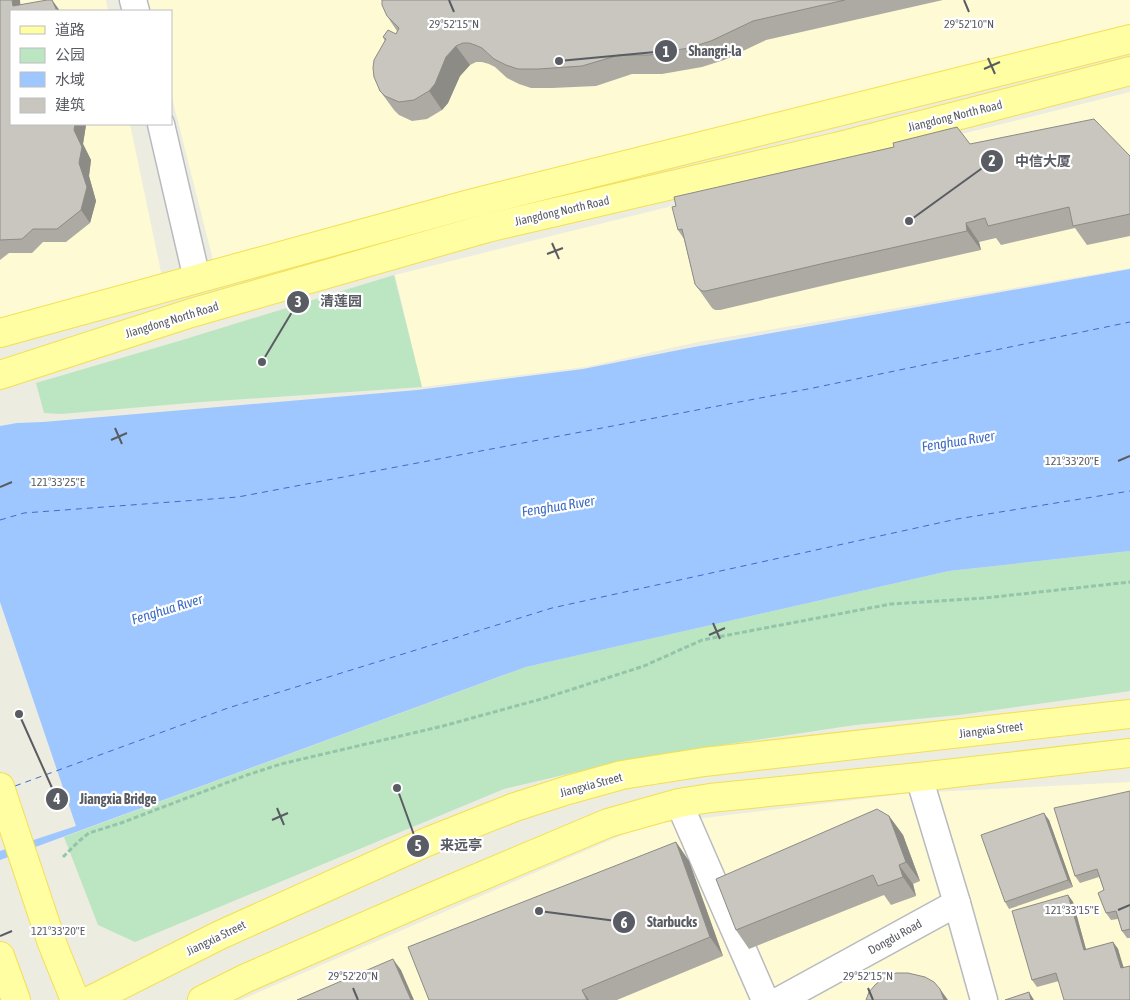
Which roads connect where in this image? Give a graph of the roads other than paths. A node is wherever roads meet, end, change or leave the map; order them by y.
1 (1130, 39) edge
2 (1130, 71) edge
3 (161, 125) edge
4 (196, 279) junction
5 (0, 333) edge
6 (0, 375) edge
7 (1130, 714) edge
8 (1130, 753) edge
9 (919, 777) junction
10 (0, 787) edge
11 (679, 803) junction
12 (957, 903) junction
13 (2, 961) edge
14 (16, 1000) edge
15 (75, 1000) edge
16 (91, 1000) edge
17 (202, 1000) edge
18 (765, 1000) edge
19 (780, 1000) edge
20 (984, 1000) edge

1 - 4 main road
2 - 6 main road, Jiangdong North Road
3 - 4 street
4 - 5 main road
7 - 16 main road, Jiangxia Street
8 - 9 main road
9 - 11 main road
9 - 12 street
10 - 15 main road
11 - 17 main road
11 - 18 street
12 - 19 street, Dongdu Road
12 - 20 street
13 - 14 main road

